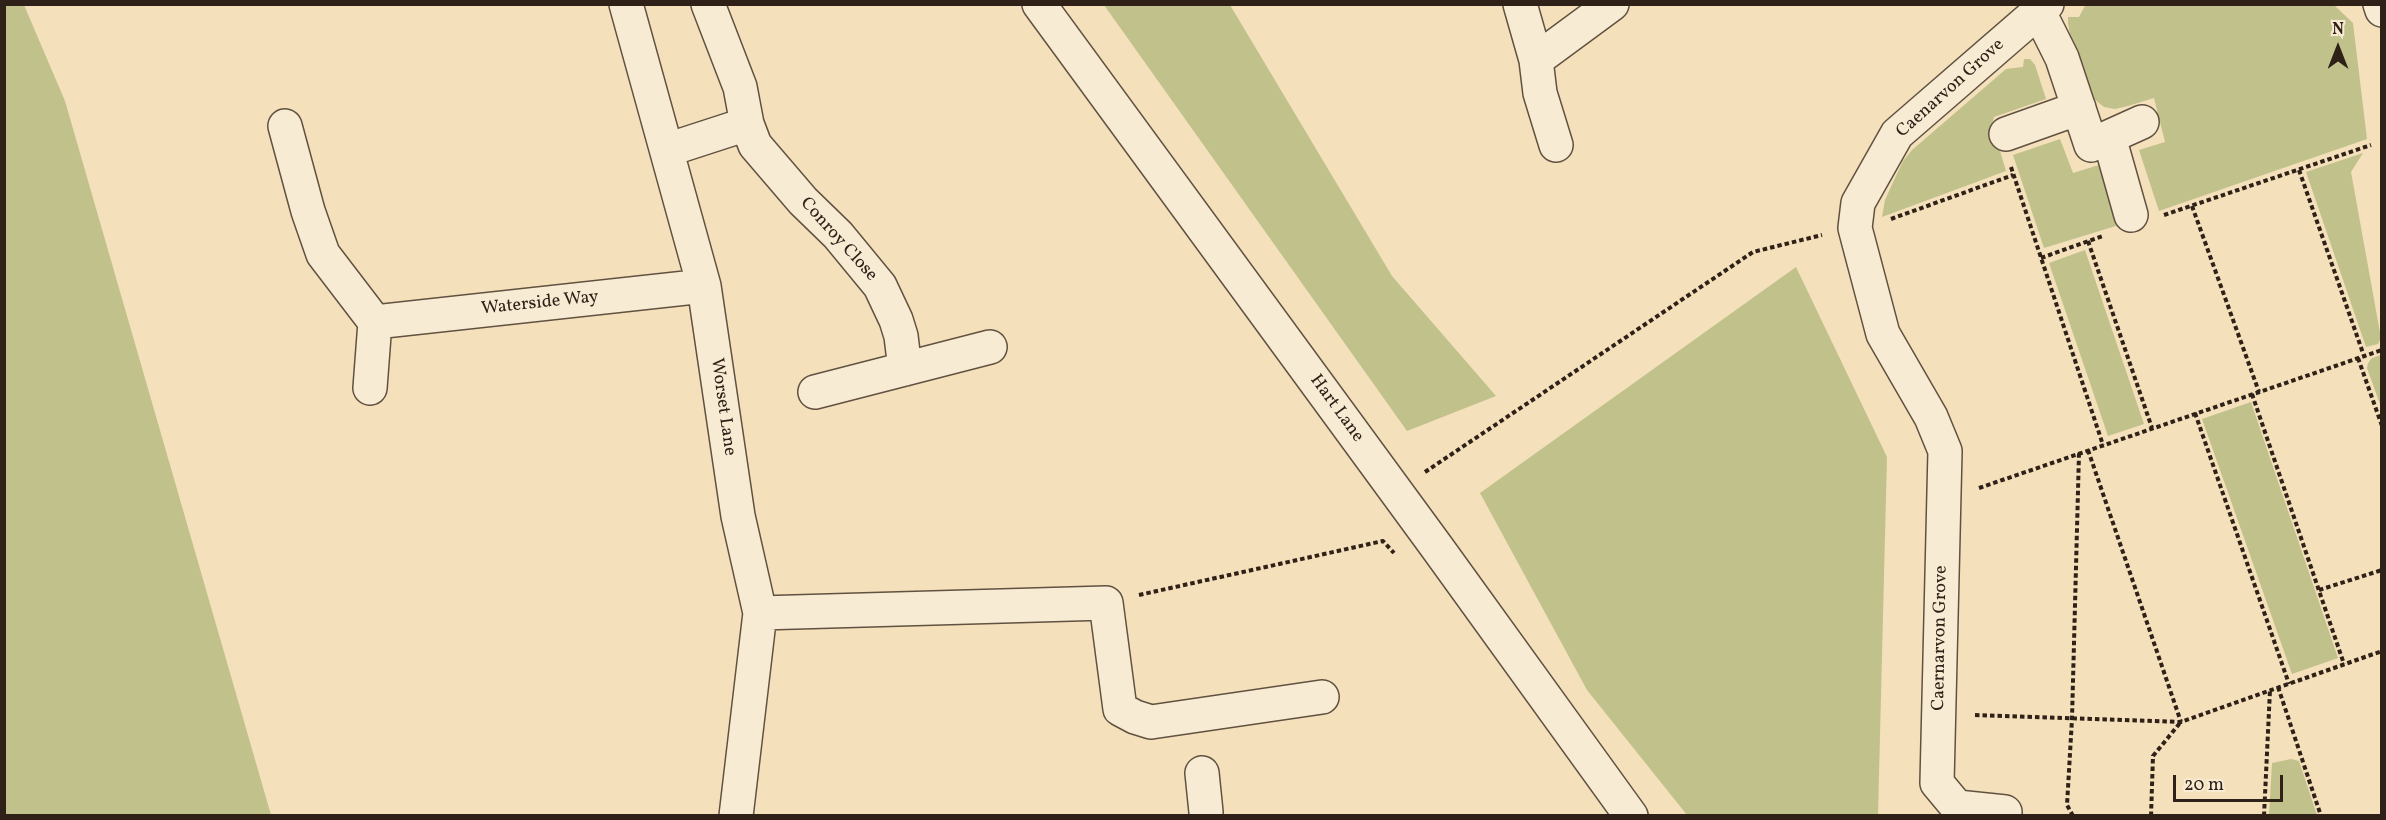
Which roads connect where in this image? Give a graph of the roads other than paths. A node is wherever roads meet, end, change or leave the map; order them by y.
1 (626, 4) edge
2 (708, 4) edge
3 (1039, 4) edge
4 (1520, 4) edge
5 (1612, 4) edge
6 (2380, 4) edge
7 (2043, 8) edge
8 (2382, 10) edge
9 (1536, 60) junction
10 (2079, 108) junction
11 (2142, 122) dead end
12 (747, 124) junction
13 (285, 126) dead end
14 (2006, 134) dead end
15 (2109, 137) junction
16 (1556, 145) dead end
17 (667, 150) junction
18 (2135, 221) road end
19 (704, 286) junction
20 (375, 322) junction
21 (990, 347) dead end
22 (905, 369) junction
23 (370, 388) dead end
24 (815, 392) dead end
25 (1931, 417) joint
26 (760, 613) junction
27 (1322, 696) dead end
28 (1202, 773) dead end
29 (2005, 812) dead end
30 (1208, 814) edge
31 (736, 816) edge
32 (1631, 816) edge

1 - 17 street, Worset Lane
2 - 12 street, Conroy Close
3 - 32 street, Hart Lane
4 - 9 street
5 - 9 street
6 - 8 street
7 - 10 street
7 - 25 street, Caenarvon Grove
9 - 16 street
10 - 14 street
10 - 15 street
11 - 15 street
12 - 17 street
12 - 22 street, Conroy Close
13 - 20 street
15 - 18 street
17 - 19 street, Worset Lane
19 - 20 street, Waterside Way
19 - 26 street, Worset Lane
20 - 23 street
21 - 22 street
22 - 24 street
25 - 29 street, Caernarvon Grove
26 - 27 street
26 - 31 street, Worset Lane
28 - 30 street

